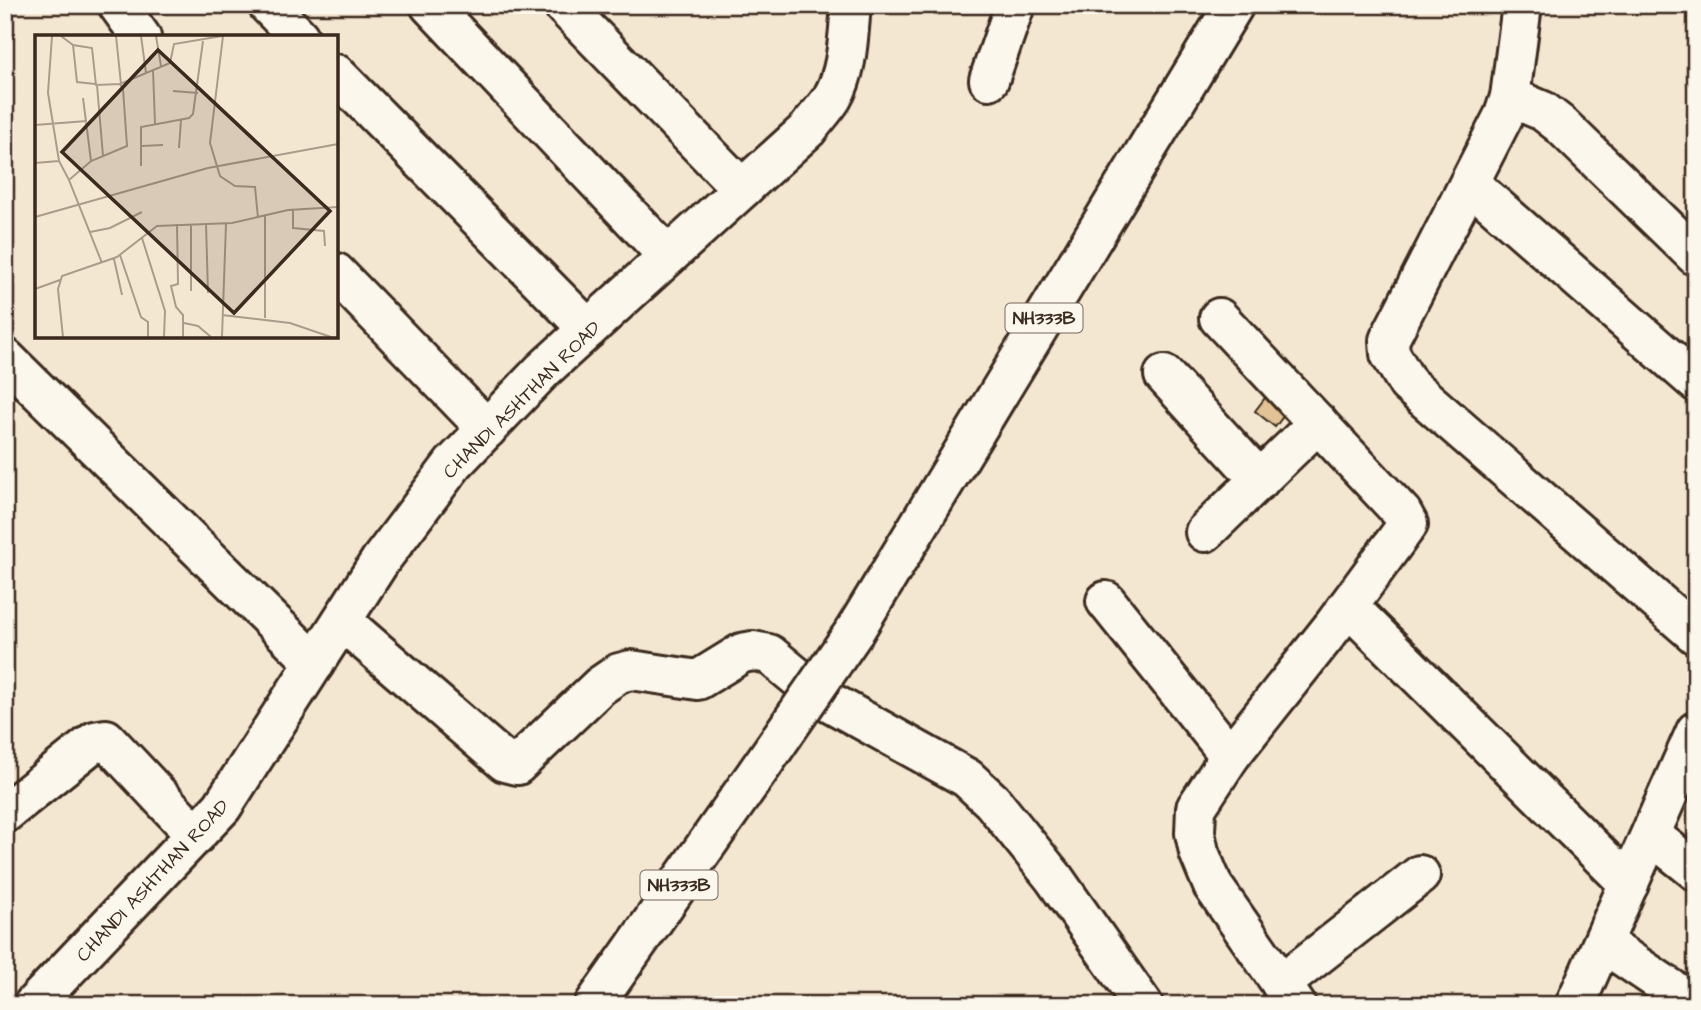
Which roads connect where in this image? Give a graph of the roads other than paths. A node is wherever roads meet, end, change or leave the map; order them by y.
1 (118, 5) edge
2 (268, 5) edge
3 (430, 5) edge
4 (563, 5) edge
5 (851, 5) edge
6 (1015, 5) edge
7 (1234, 5) edge
8 (1522, 5) edge
9 (140, 35) edge
10 (297, 35) edge
11 (338, 76) edge
12 (989, 80) dead end
13 (1510, 97) junction
14 (1470, 184) junction
15 (742, 189) junction
16 (668, 256) junction
17 (1696, 256) edge
18 (338, 275) edge
19 (1219, 318) dead end
20 (588, 329) junction
21 (5, 358) edge
22 (1164, 375) dead end
23 (1696, 383) edge
24 (1318, 423) junction
25 (487, 429) junction
26 (1260, 480) junction
27 (1205, 533) dead end
28 (1106, 601) dead end
29 (1348, 606) junction
30 (342, 621) junction
31 (1696, 635) edge
32 (315, 663) junction
33 (1696, 731) edge
34 (1230, 756) junction
35 (5, 813) edge
36 (196, 835) junction
37 (1651, 835) junction
38 (1696, 871) edge
39 (1420, 875) dead end
40 (1629, 884) junction
41 (1603, 943) junction
42 (1288, 994) edge
43 (33, 1005) edge
44 (594, 1005) edge
45 (1143, 1005) edge
46 (1575, 1005) edge
47 (1695, 1005) edge

1 - 9 main road
2 - 10 main road
3 - 16 main road
4 - 15 main road
5 - 15 main road, CHANDI ASHTHAN ROAD
6 - 12 main road
7 - 44 main road, NH333B, bridge
8 - 13 main road
11 - 20 main road
13 - 14 main road
13 - 17 main road
14 - 23 main road
14 - 31 main road
15 - 16 main road, CHANDI ASHTHAN ROAD
16 - 20 main road, CHANDI ASHTHAN ROAD
18 - 25 main road
19 - 24 main road
20 - 25 main road, CHANDI ASHTHAN ROAD
21 - 32 main road
22 - 26 main road
24 - 26 main road
24 - 29 main road
25 - 30 main road, CHANDI ASHTHAN ROAD
26 - 27 main road
28 - 34 main road
29 - 34 main road
29 - 40 main road
30 - 32 main road, CHANDI ASHTHAN ROAD
30 - 45 main road
32 - 36 main road, CHANDI ASHTHAN ROAD
33 - 37 main road
34 - 42 main road
35 - 36 main road
36 - 43 main road, CHANDI ASHTHAN ROAD
37 - 38 main road
37 - 40 main road
39 - 42 main road
40 - 41 main road
41 - 46 main road
41 - 47 main road

